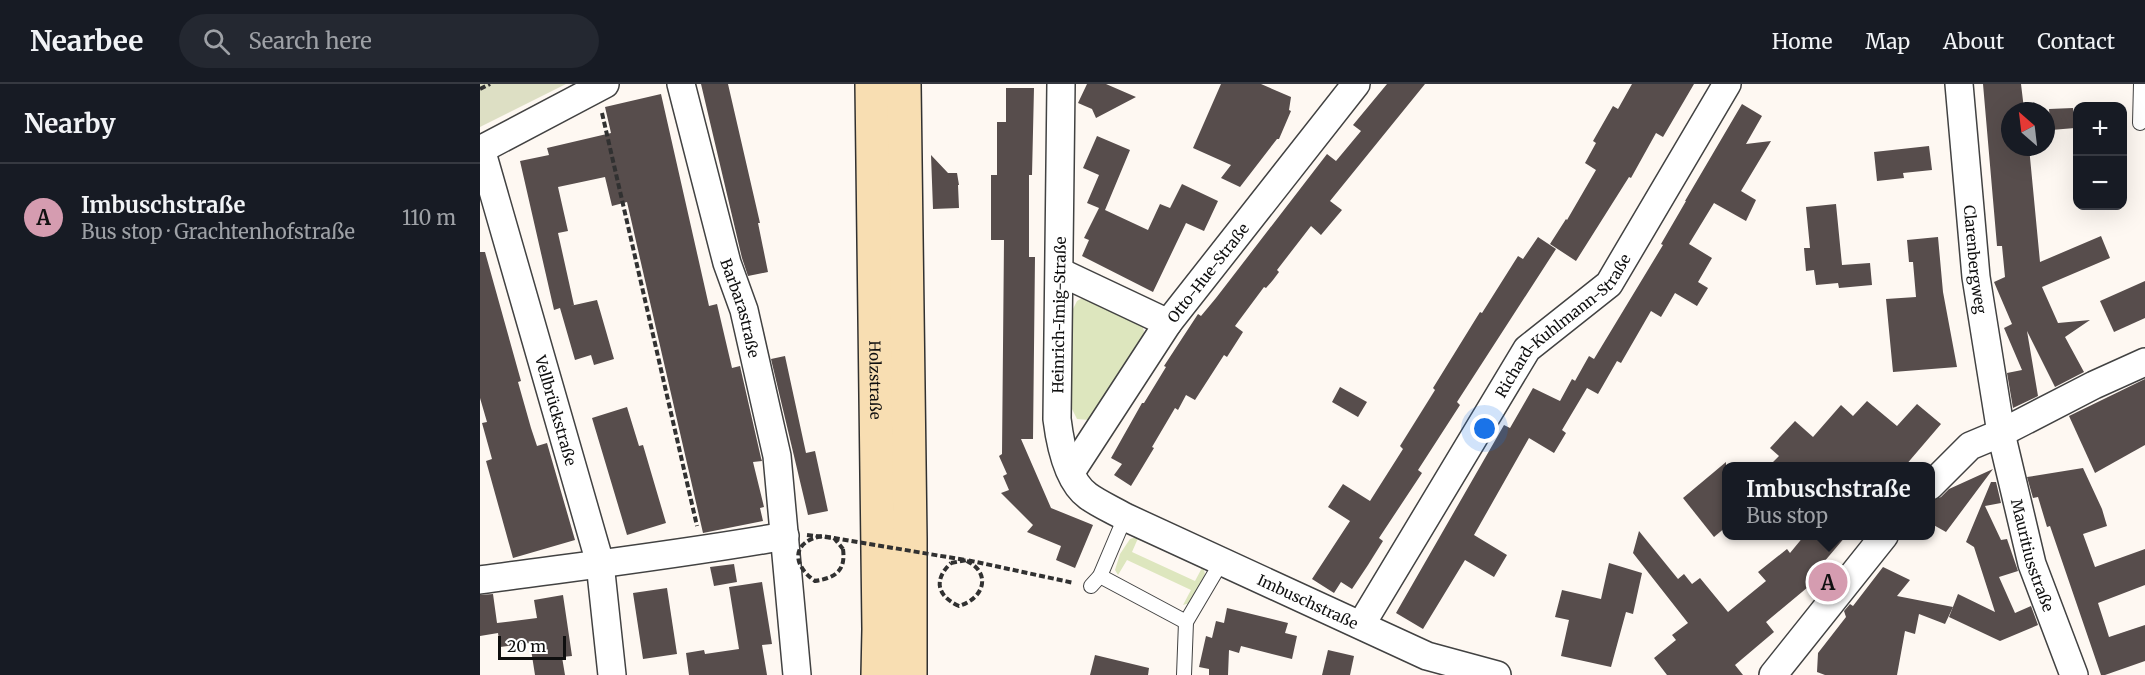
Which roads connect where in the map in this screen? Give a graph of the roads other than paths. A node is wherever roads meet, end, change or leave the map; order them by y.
1 (681, 84) edge
2 (872, 84) edge
3 (904, 84) edge
4 (1061, 84) edge
5 (1727, 84) edge
6 (1959, 84) edge
7 (2141, 84) edge
8 (601, 86) edge
9 (1343, 88) edge
10 (2140, 123) dead end
11 (481, 150) edge
12 (1060, 272) junction
13 (1168, 323) junction
14 (2145, 362) edge
15 (2001, 433) junction
16 (1071, 472) junction
17 (1935, 481) edge
18 (1125, 517) junction
19 (785, 536) junction
20 (1881, 540) edge
21 (1222, 561) junction
22 (600, 563) junction
23 (480, 580) edge
24 (1186, 622) junction
25 (1361, 625) junction
26 (612, 675) edge
27 (797, 675) edge
28 (878, 675) edge
29 (910, 675) edge
30 (1184, 675) edge
31 (1497, 675) edge
32 (1773, 675) edge
33 (2074, 675) edge

1 - 19 street, Barbarastraße
2 - 28 main road, Holzstraße
3 - 29 main road
4 - 12 street, Heinrich-Imig-Straße
5 - 25 street, Richard-Kuhlmann-Straße
6 - 15 street, Clarenbergweg
7 - 10 lane
8 - 11 street
9 - 13 street, Otto-Hue-Straße
11 - 22 street, Vellbrückstraße
12 - 13 street
12 - 16 street, Heinrich-Imig-Straße
13 - 16 street, Otto-Hue-Straße
14 - 15 street
15 - 17 street
15 - 33 street, Mauritiusstraße
16 - 18 street, Heinrich-Imig-Straße
18 - 21 street, Imbuschstraße
18 - 24 lane
19 - 22 street
19 - 27 street, Barbarastraße
20 - 32 street
21 - 24 lane
21 - 25 street, Imbuschstraße
22 - 23 street
22 - 26 street, Vellbrückstraße
24 - 30 lane
25 - 31 street, Imbuschstraße

